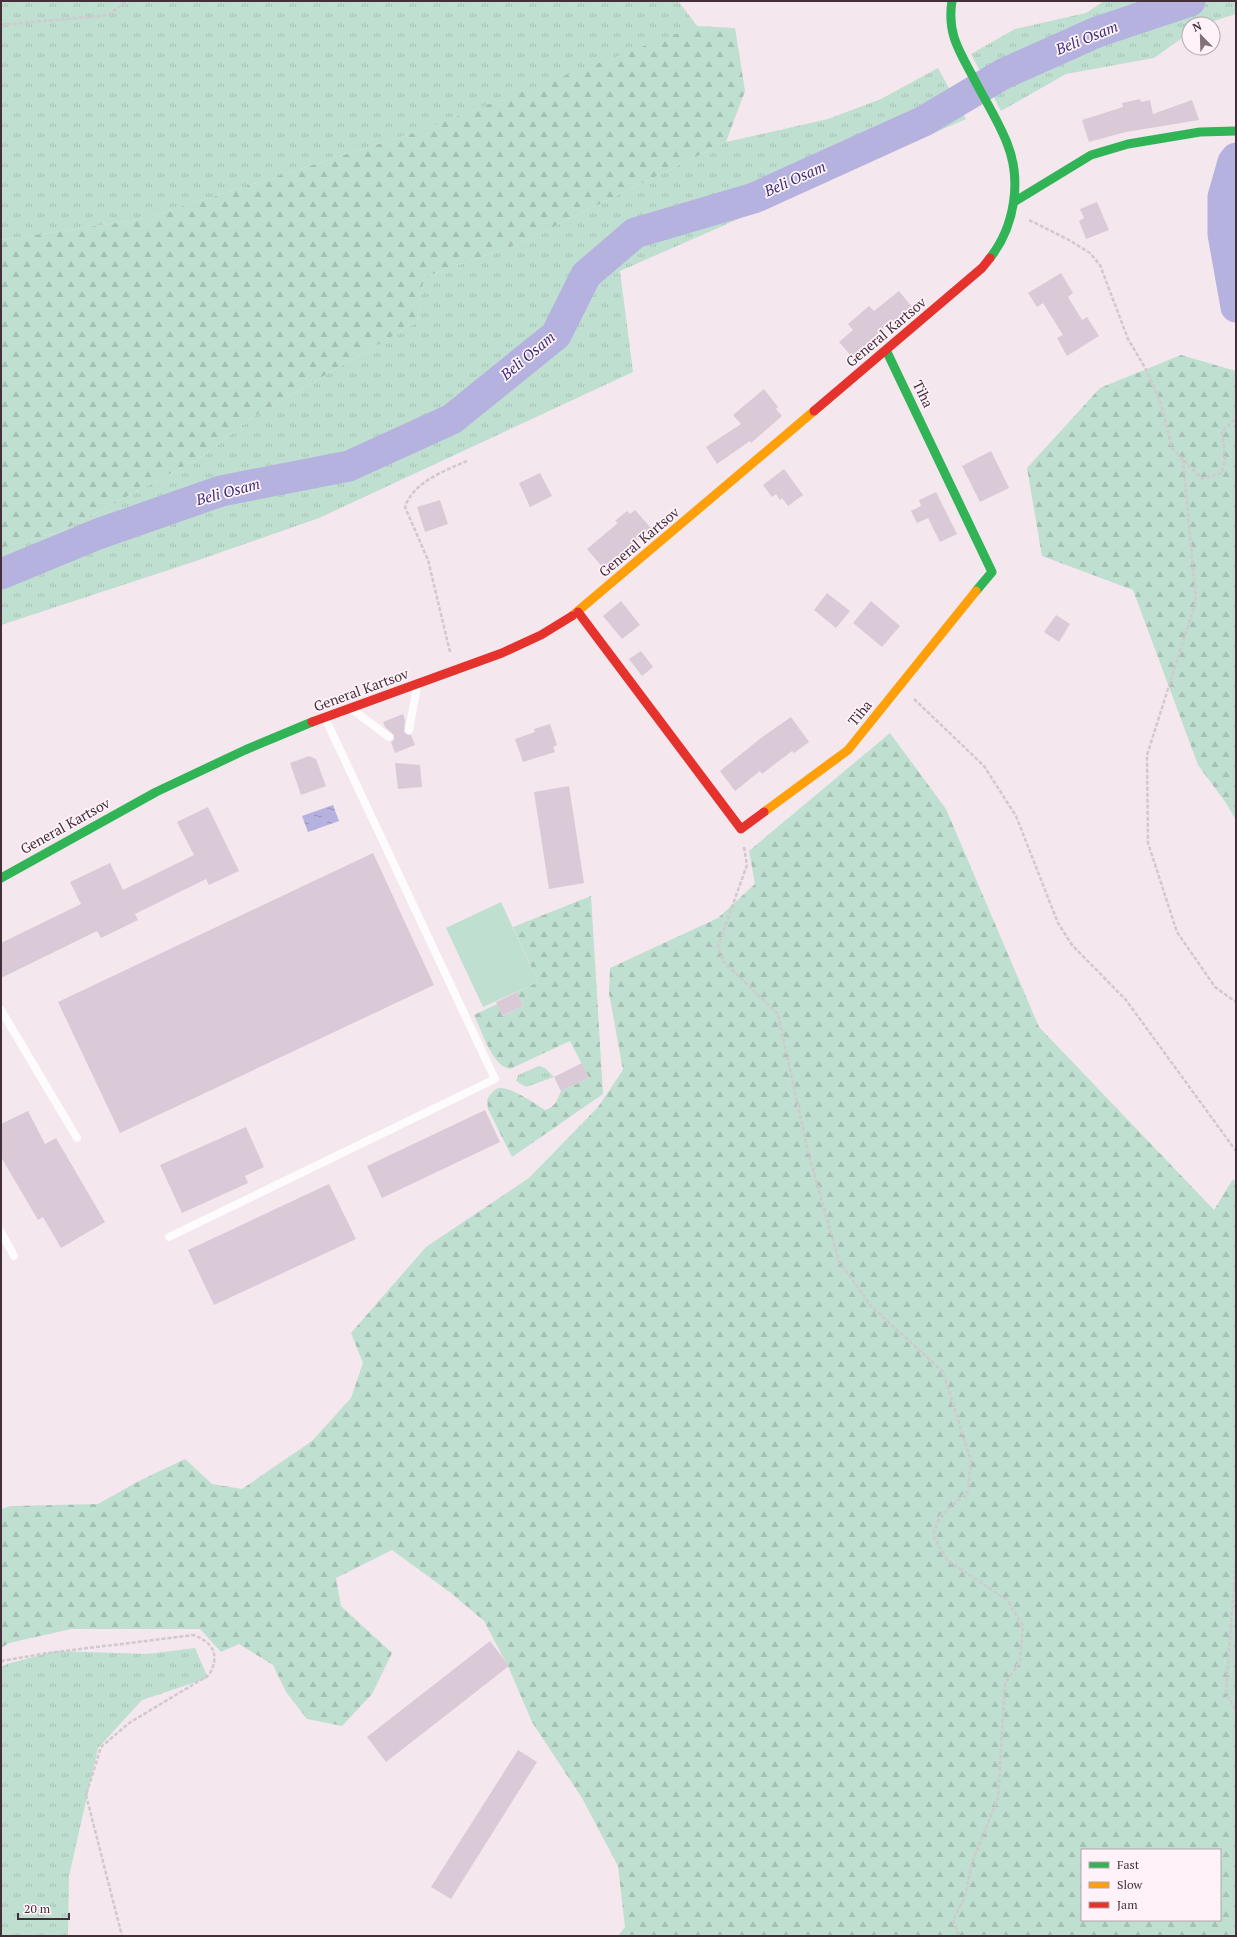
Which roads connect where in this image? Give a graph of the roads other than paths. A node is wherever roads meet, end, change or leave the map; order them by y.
1 (952, 1) edge
2 (1236, 131) edge
3 (1014, 202) junction
4 (886, 350) junction
5 (578, 612) junction
6 (417, 684) junction
7 (351, 708) junction
8 (325, 718) junction
9 (409, 730) dead end
10 (389, 737) dead end
11 (1, 878) edge
12 (1, 1010) edge
13 (77, 1138) dead end
14 (1, 1232) edge
15 (169, 1237) dead end
16 (14, 1256) dead end

1 - 3 main road, General Kartsov
2 - 3 main road
3 - 4 main road, General Kartsov
4 - 5 main road, General Kartsov
4 - 5 main road, Tiha
5 - 6 main road, General Kartsov
6 - 7 main road, General Kartsov
6 - 9 lane
7 - 8 main road, General Kartsov
7 - 10 lane
8 - 11 main road, General Kartsov
8 - 15 lane
12 - 13 lane
14 - 16 lane

